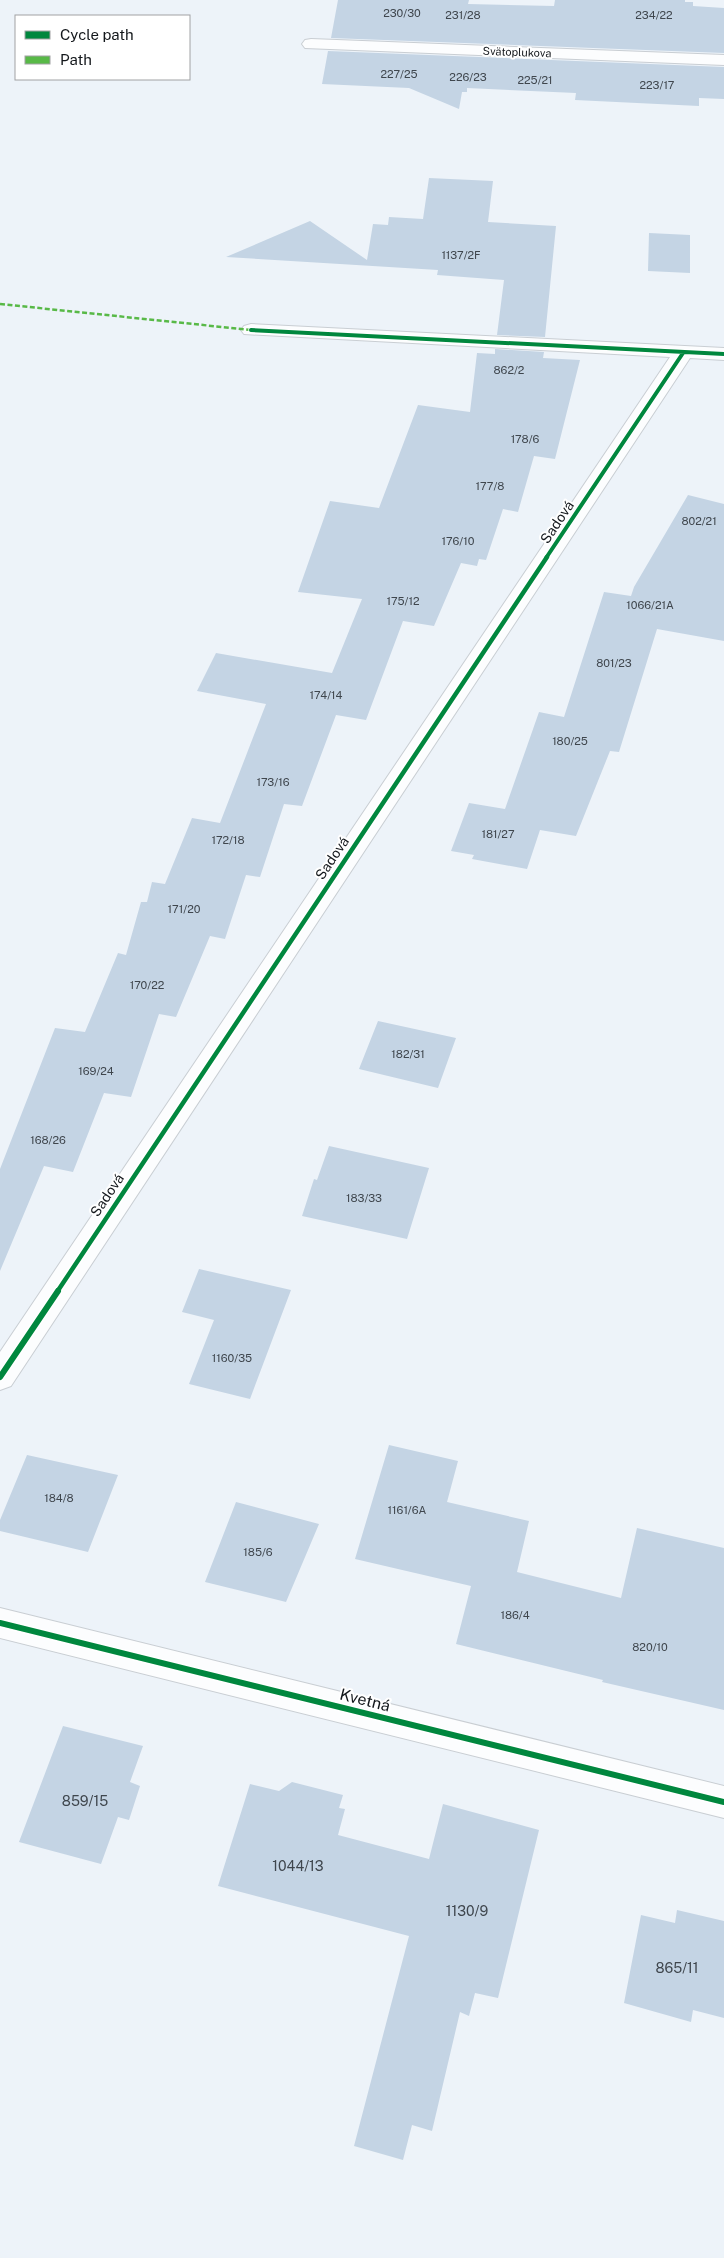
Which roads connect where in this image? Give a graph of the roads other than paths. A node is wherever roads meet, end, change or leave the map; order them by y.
1 (311, 44) dead end
2 (724, 60) edge
3 (251, 330) dead end
4 (683, 353) junction
5 (724, 354) edge
6 (0, 1377) edge
7 (0, 1623) edge
8 (724, 1802) edge

1 - 2 street, Svätoplukova
3 - 4 street
4 - 5 street
4 - 6 street, Sadová
7 - 8 street, Kvetná

